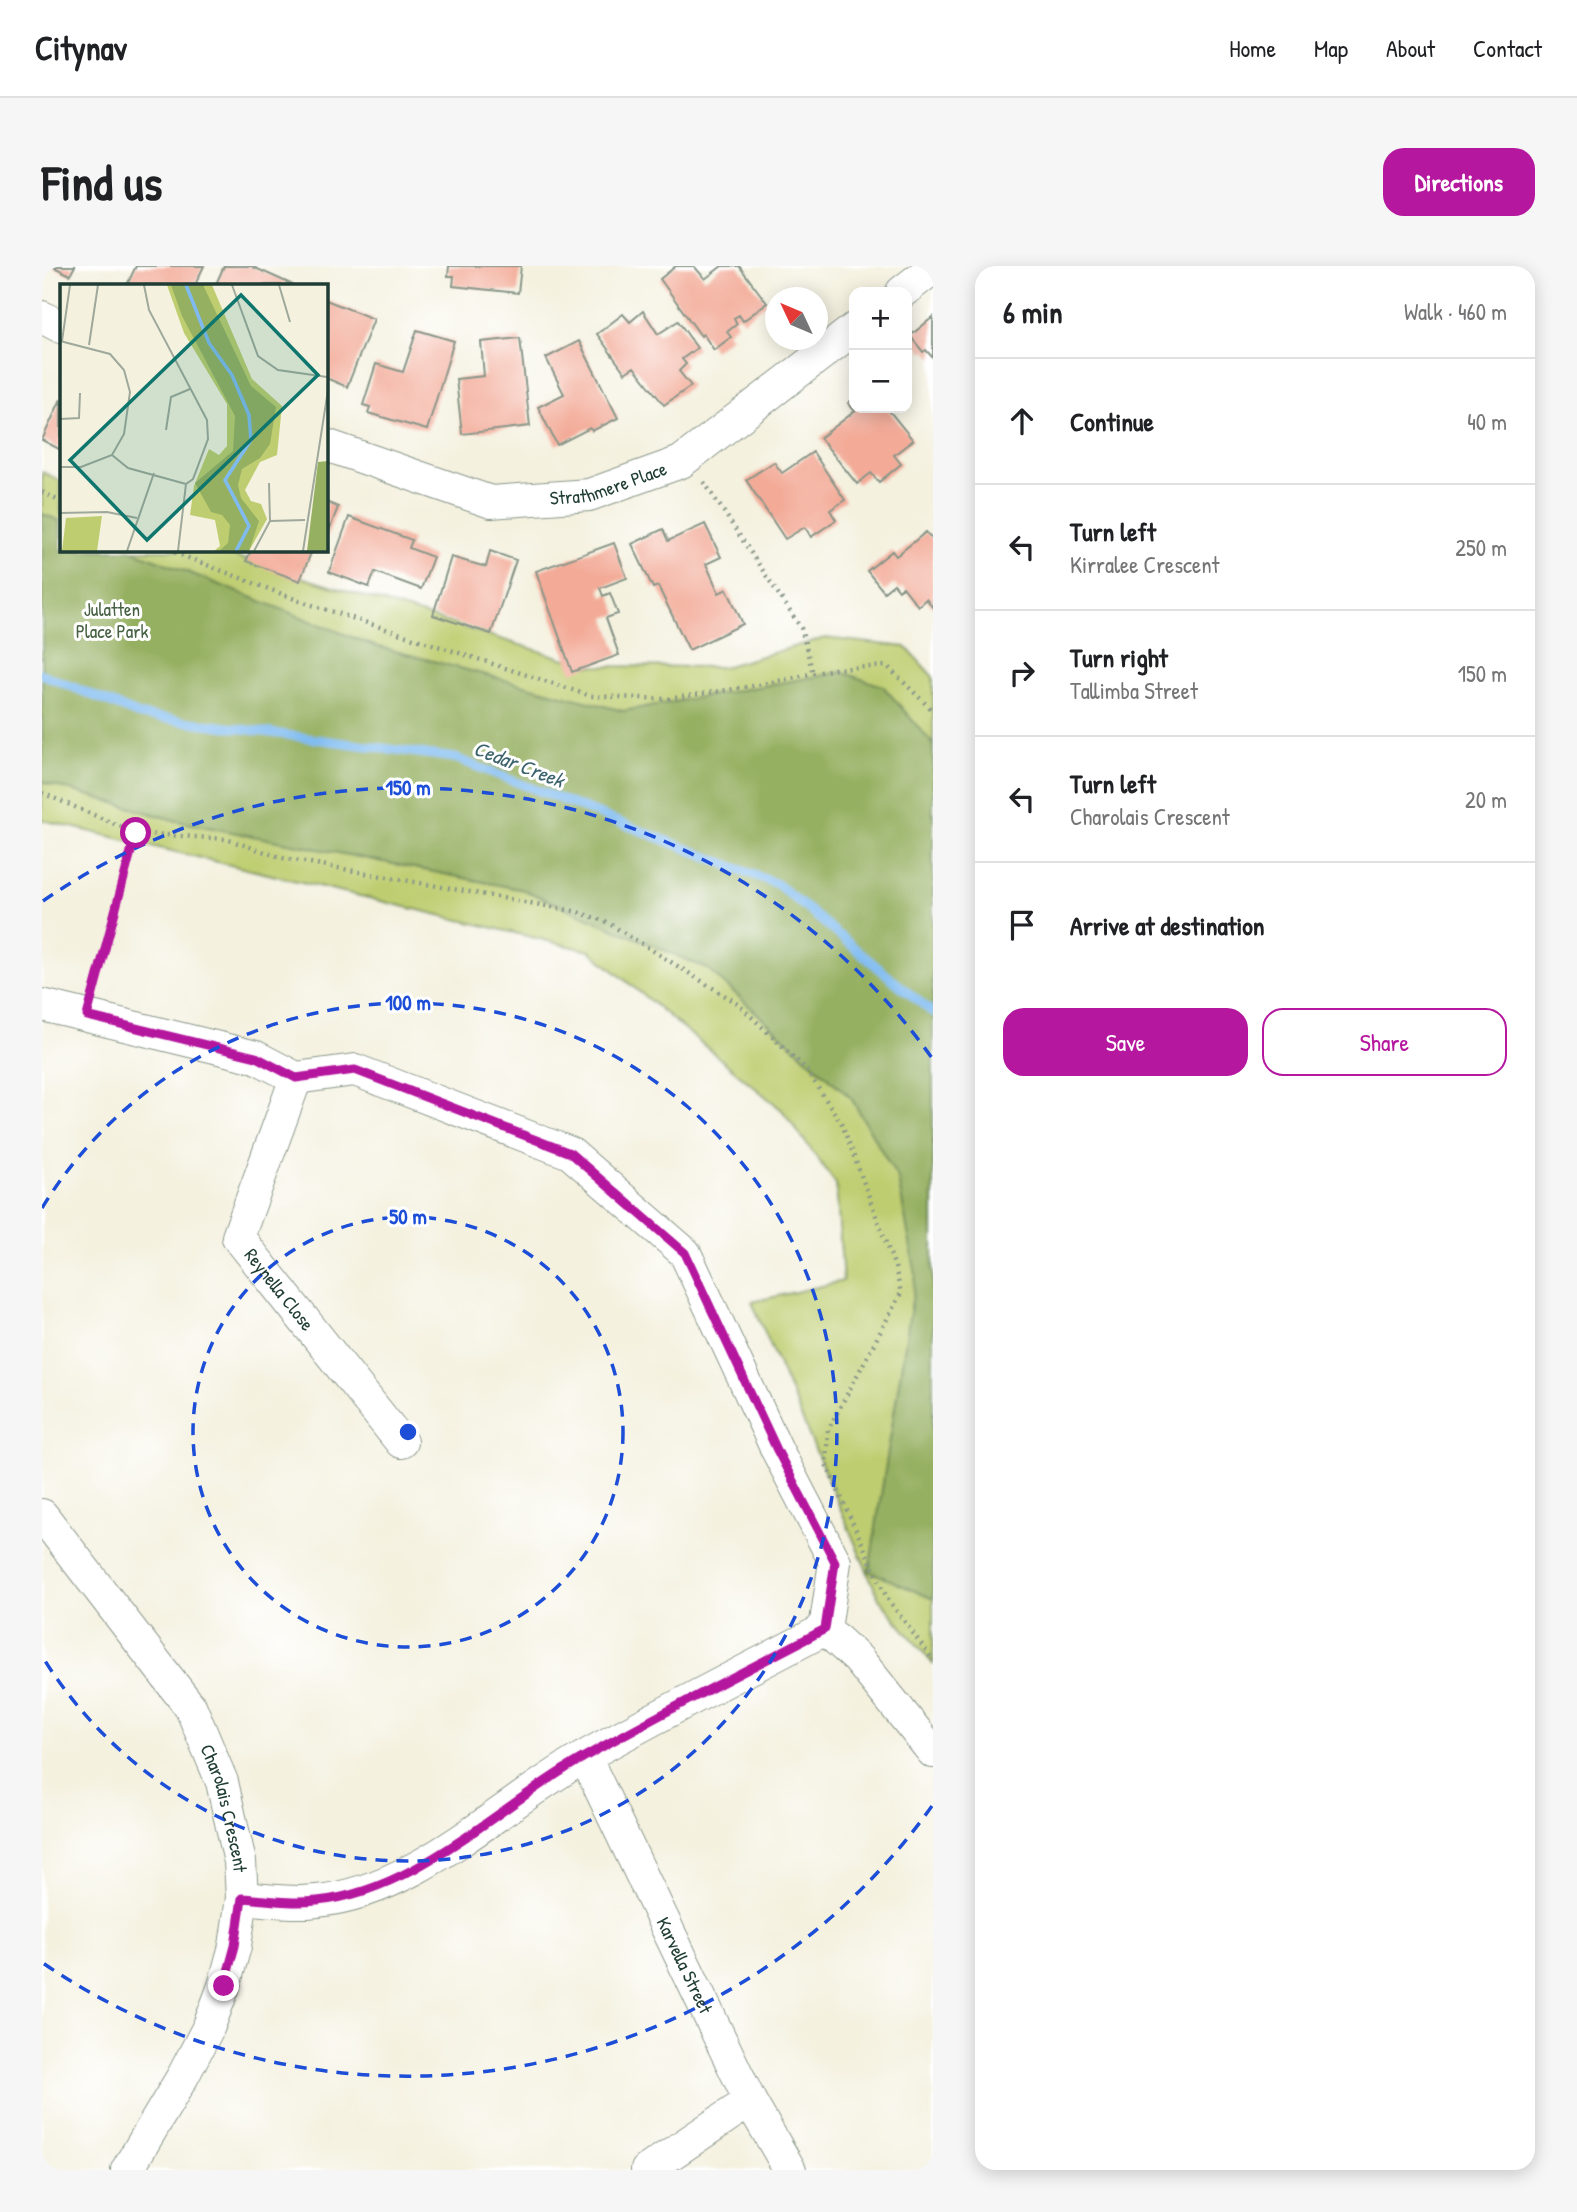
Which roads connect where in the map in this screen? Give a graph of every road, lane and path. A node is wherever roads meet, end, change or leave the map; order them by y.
1 (933, 268) edge
2 (908, 287) edge
3 (42, 317) edge
4 (60, 326) edge
5 (849, 332) edge
6 (327, 445) edge
7 (688, 457) junction
8 (42, 492) edge
9 (60, 501) edge
10 (171, 551) edge
11 (814, 674) junction
12 (933, 711) edge
13 (42, 793) edge
14 (136, 833) junction
15 (42, 1005) edge
16 (87, 1016) junction
17 (296, 1078) junction
18 (401, 1442) dead end
19 (42, 1515) edge
20 (825, 1629) junction
21 (933, 1660) edge
22 (933, 1752) edge
23 (585, 1756) junction
24 (242, 1898) junction
25 (750, 2101) junction
26 (127, 2170) edge
27 (647, 2170) edge
28 (790, 2170) edge

1 - 2 street
3 - 4 street
5 - 7 street, Strathmere Place
6 - 7 street, Strathmere Place
7 - 11 path
8 - 9 path
10 - 11 path
11 - 12 path
13 - 14 path
14 - 16 path
14 - 21 path
15 - 16 street
16 - 17 street
17 - 18 street, Reynella Close
17 - 20 street
19 - 24 street, Charolais Crescent
20 - 22 street
20 - 23 street
23 - 24 street
23 - 25 street, Karvella Street
24 - 26 street, Charolais Crescent
25 - 27 street
25 - 28 street, Karvella Street

